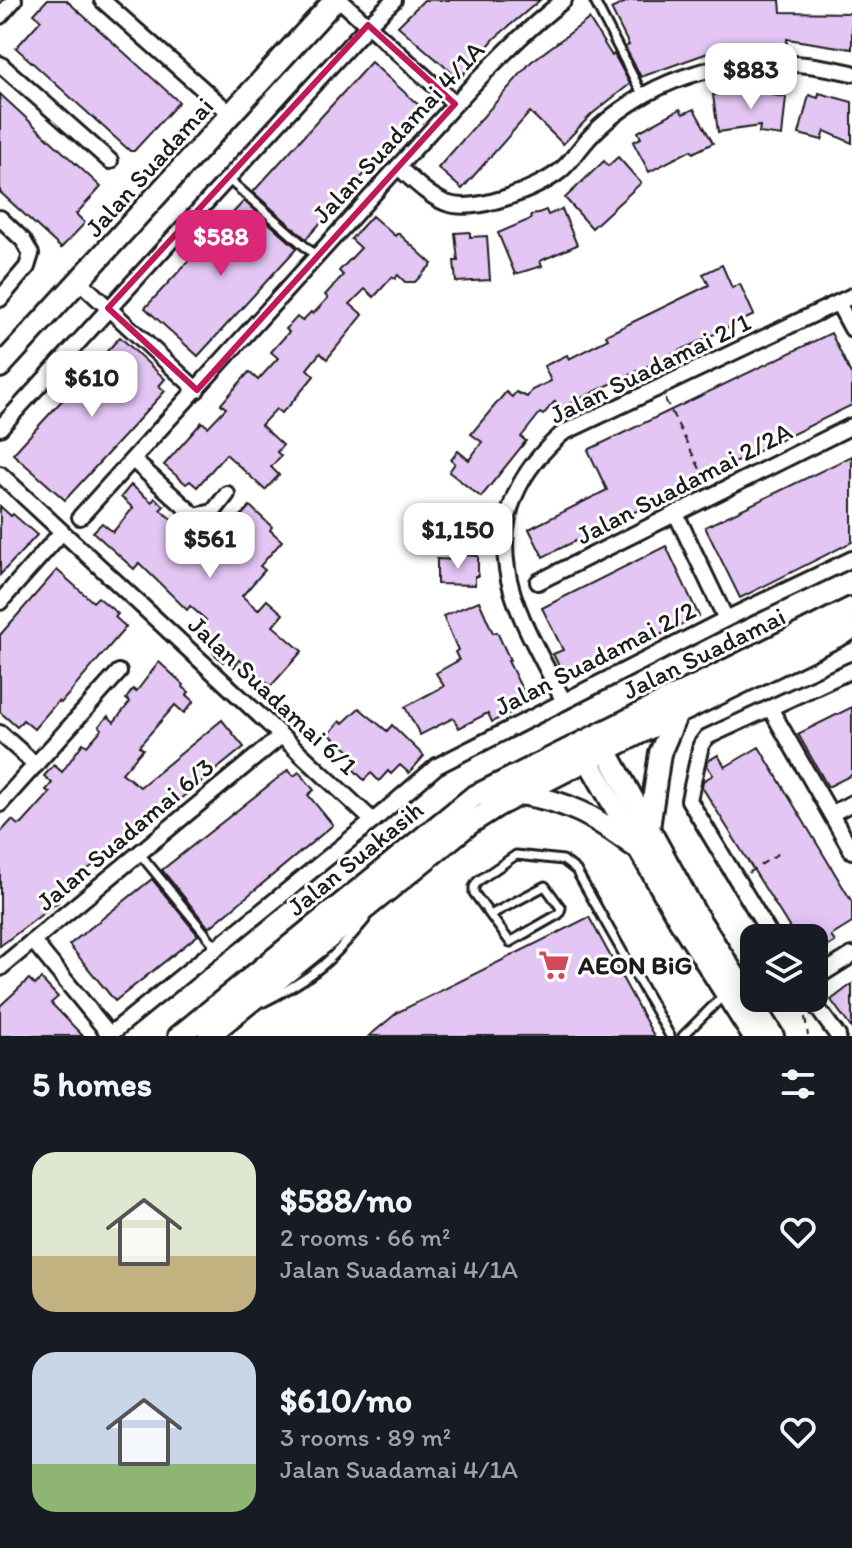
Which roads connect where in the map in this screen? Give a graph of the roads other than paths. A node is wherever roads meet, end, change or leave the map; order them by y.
1 (14, 0) edge
2 (102, 0) edge
3 (337, 0) edge
4 (394, 0) edge
5 (564, 0) edge
6 (594, 0) edge
7 (0, 16) edge
8 (368, 25) junction
9 (0, 64) edge
10 (852, 73) edge
11 (643, 96) junction
12 (455, 104) junction
13 (232, 115) junction
14 (110, 161) dead end
15 (398, 167) junction
16 (227, 178) junction
17 (0, 218) edge
18 (316, 257) junction
19 (79, 281) junction
20 (852, 296) edge
21 (0, 299) edge
22 (838, 303) junction
23 (108, 308) junction
24 (852, 329) edge
25 (0, 367) edge
26 (197, 390) junction
27 (852, 426) edge
28 (0, 428) edge
29 (133, 460) junction
30 (0, 474) edge
31 (227, 494) dead end
32 (676, 514) junction
33 (80, 517) dead end
34 (62, 532) junction
35 (852, 559) edge
36 (538, 582) dead end
37 (0, 602) edge
38 (852, 608) edge
39 (726, 619) junction
40 (852, 629) edge
41 (852, 670) edge
42 (119, 672) dead end
43 (563, 700) junction
44 (770, 708) junction
45 (677, 714) junction
46 (0, 733) edge
47 (281, 736) junction
48 (592, 747) junction
49 (36, 765) junction
50 (520, 794) junction
51 (852, 803) edge
52 (0, 804) edge
53 (831, 814) junction
54 (373, 821) junction
55 (649, 828) junction
56 (641, 851) junction
57 (852, 851) edge
58 (139, 853) junction
59 (492, 914) junction
60 (764, 924) edge
61 (33, 941) junction
62 (217, 948) junction
63 (852, 955) edge
64 (0, 968) edge
65 (828, 970) edge
66 (725, 994) junction
67 (815, 1012) edge
68 (109, 1035) edge
69 (179, 1036) edge
70 (208, 1036) edge
71 (670, 1036) edge
72 (683, 1036) edge
73 (753, 1036) edge
74 (773, 1036) edge
75 (838, 1036) edge

1 - 7 street
2 - 13 street
3 - 8 street
3 - 13 main road, Jalan Suadamai
4 - 8 street
5 - 12 street, Jalan Suadamai 4/1A
6 - 11 lane
8 - 12 street
8 - 16 street
9 - 14 street
10 - 11 street
11 - 15 street
12 - 15 street, Jalan Suadamai 4/1A
13 - 19 main road, Jalan Suadamai
15 - 18 street, Jalan Suadamai 4/1A
16 - 18 lane
16 - 23 street
17 - 21 street
18 - 26 street, Jalan Suadamai 4/1A
19 - 23 street
19 - 25 main road, Jalan Suadamai
20 - 22 street, Jalan Suadamai 2/1
22 - 24 street
22 - 43 street, Jalan Suadamai 2/1
23 - 26 street
23 - 28 street
26 - 29 street, Jalan Suadamai 4/1A
27 - 32 street, Jalan Suadamai 2/2A
29 - 31 street
29 - 33 street, Jalan Suadamai 4/1A
30 - 34 street, Jalan Suadamai 6/1
32 - 36 street, Jalan Suadamai 2/2A
32 - 39 street
34 - 37 street
34 - 47 street, Jalan Suadamai 6/1
35 - 39 street, Jalan Suadamai 2/2
38 - 48 main road, Jalan Suadamai
39 - 43 street, Jalan Suadamai 2/2
40 - 45 main road, Jalan Suadamai
41 - 44 street
42 - 49 street
43 - 54 street, Jalan Suadamai 2/2
44 - 53 street
44 - 60 street
45 - 48 main road, Jalan Suadamai
45 - 55 main road
46 - 49 street
47 - 54 street, Jalan Suadamai 6/1
47 - 58 street, Jalan Suadamai 6/3
48 - 50 main road, Jalan Suakasih
48 - 55 main road
48 - 56 main road
48 - 69 main road, Jalan Suakasih
49 - 52 street
50 - 56 main road
50 - 70 main road, Jalan Suakasih
51 - 53 street
53 - 57 street
54 - 62 street, Jalan Suadamai 2/2
55 - 74 main road
56 - 66 main road
58 - 61 street, Jalan Suadamai 6/3
58 - 62 lane
59 - 59 lane
59 - 71 lane
61 - 64 street, Jalan Suadamai 6/3
61 - 68 street
62 - 68 street, Jalan Suadamai 2/2
63 - 65 street
66 - 72 lane
66 - 73 main road
67 - 75 street

